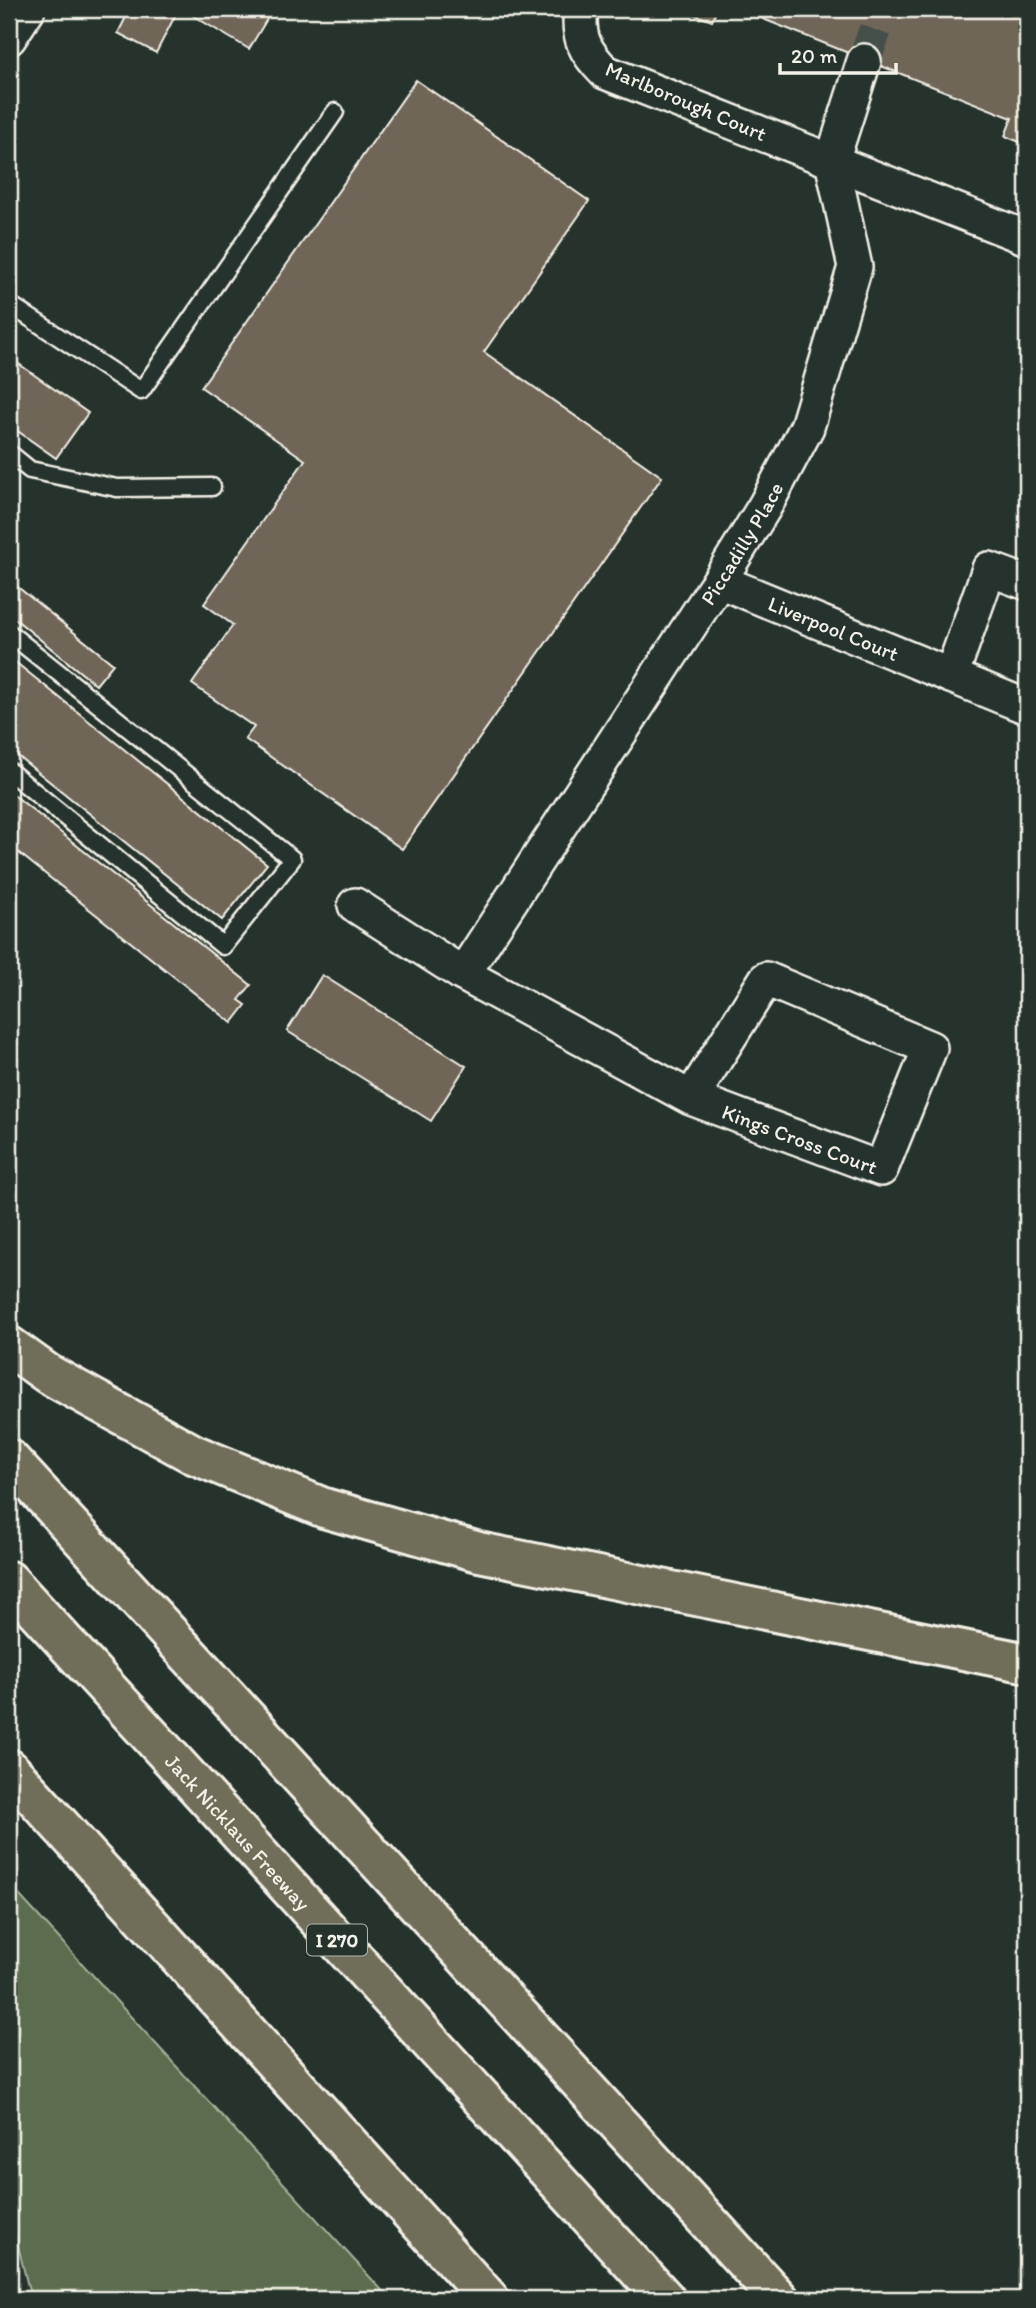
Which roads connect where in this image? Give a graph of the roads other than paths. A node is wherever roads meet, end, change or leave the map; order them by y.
1 (29, 9) edge
2 (580, 9) edge
3 (9, 38) edge
4 (864, 61) tunnel mouth
5 (335, 112) dead end
6 (832, 161) junction
7 (1027, 238) edge
8 (9, 304) edge
9 (9, 453) edge
10 (212, 487) dead end
11 (719, 581) junction
12 (1027, 583) edge
13 (9, 633) edge
14 (950, 676) junction
15 (1027, 707) edge
16 (9, 771) edge
17 (355, 905) dead end
18 (463, 974) junction
19 (691, 1098) junction
20 (9, 1346) edge
21 (9, 1459) edge
22 (9, 1581) edge
23 (1027, 1663) edge
24 (9, 1769) edge
25 (489, 2299) edge
26 (665, 2299) edge
27 (779, 2299) edge

1 - 3 street
2 - 6 street, Marlborough Court
4 - 6 street, Piccadilly Place
5 - 8 lane
6 - 7 street, Marlborough Court
6 - 11 street, Piccadilly Place
9 - 10 lane
11 - 14 street, Liverpool Court
11 - 18 street, Piccadilly Place
12 - 14 street
13 - 16 lane
14 - 15 street, Liverpool Court
17 - 18 street, Kings Cross Court
18 - 19 street, Kings Cross Court
19 - 19 street, Kings Cross Court
20 - 23 highway
21 - 27 highway
22 - 26 highway, Jack Nicklaus Freeway / I 270
24 - 25 highway

